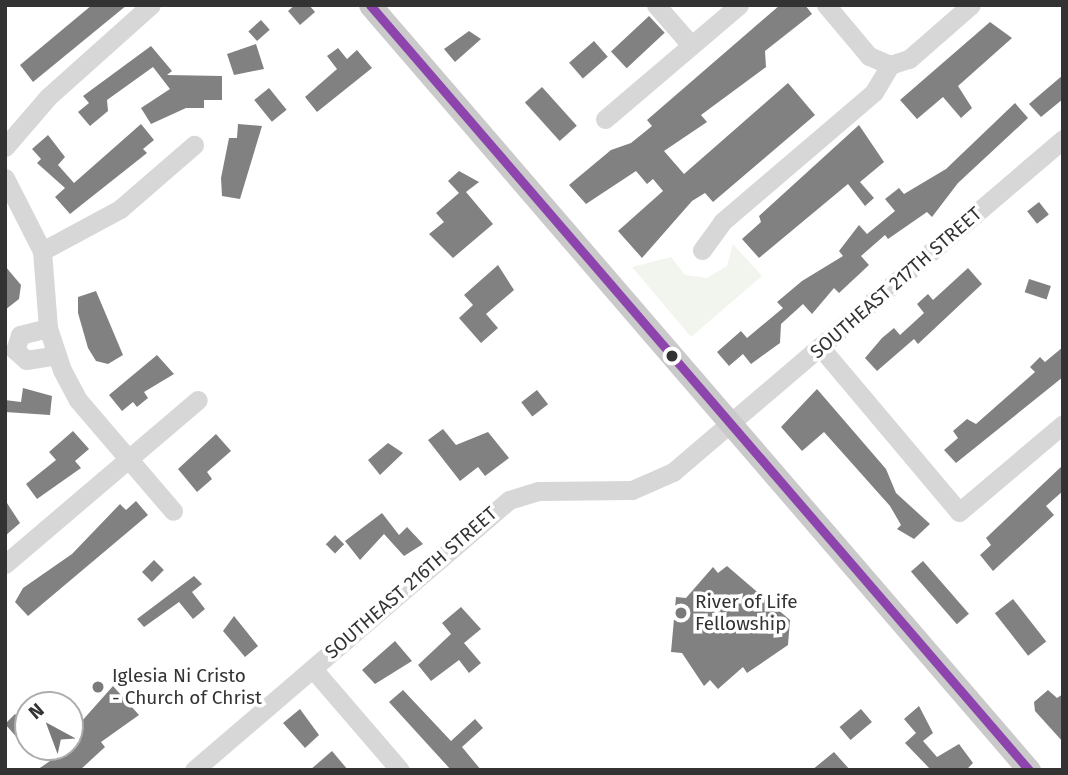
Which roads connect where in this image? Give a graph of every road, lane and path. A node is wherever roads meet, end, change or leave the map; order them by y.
1 (151, 5) edge
2 (370, 5) edge
3 (656, 5) edge
4 (739, 5) edge
5 (826, 5) edge
6 (971, 5) edge
7 (691, 45) junction
8 (890, 65) junction
9 (605, 119) dead end
10 (1063, 139) edge
11 (194, 145) dead end
12 (5, 147) edge
13 (5, 178) edge
14 (702, 250) dead end
15 (42, 251) junction
16 (48, 328) junction
17 (821, 348) junction
18 (56, 355) junction
19 (198, 400) dead end
20 (1063, 424) edge
21 (730, 427) junction
22 (130, 461) junction
23 (173, 511) dead end
24 (5, 564) edge
25 (313, 668) junction
26 (194, 770) edge
27 (400, 770) edge
28 (1029, 770) edge

1 - 12 street
2 - 21 main road
3 - 7 street
4 - 7 street
5 - 8 street
6 - 8 street
7 - 9 street
8 - 14 street
10 - 17 street, SOUTHEAST 217TH STREET
11 - 15 street
13 - 15 street
15 - 16 street
16 - 18 street
16 - 18 street
17 - 20 street
17 - 21 street, SOUTHEAST 217TH STREET
18 - 22 street
19 - 22 street
21 - 25 street, SOUTHEAST 216TH STREET
21 - 28 main road
22 - 23 street
22 - 24 street
25 - 26 street, SOUTHEAST 216TH STREET
25 - 27 street

